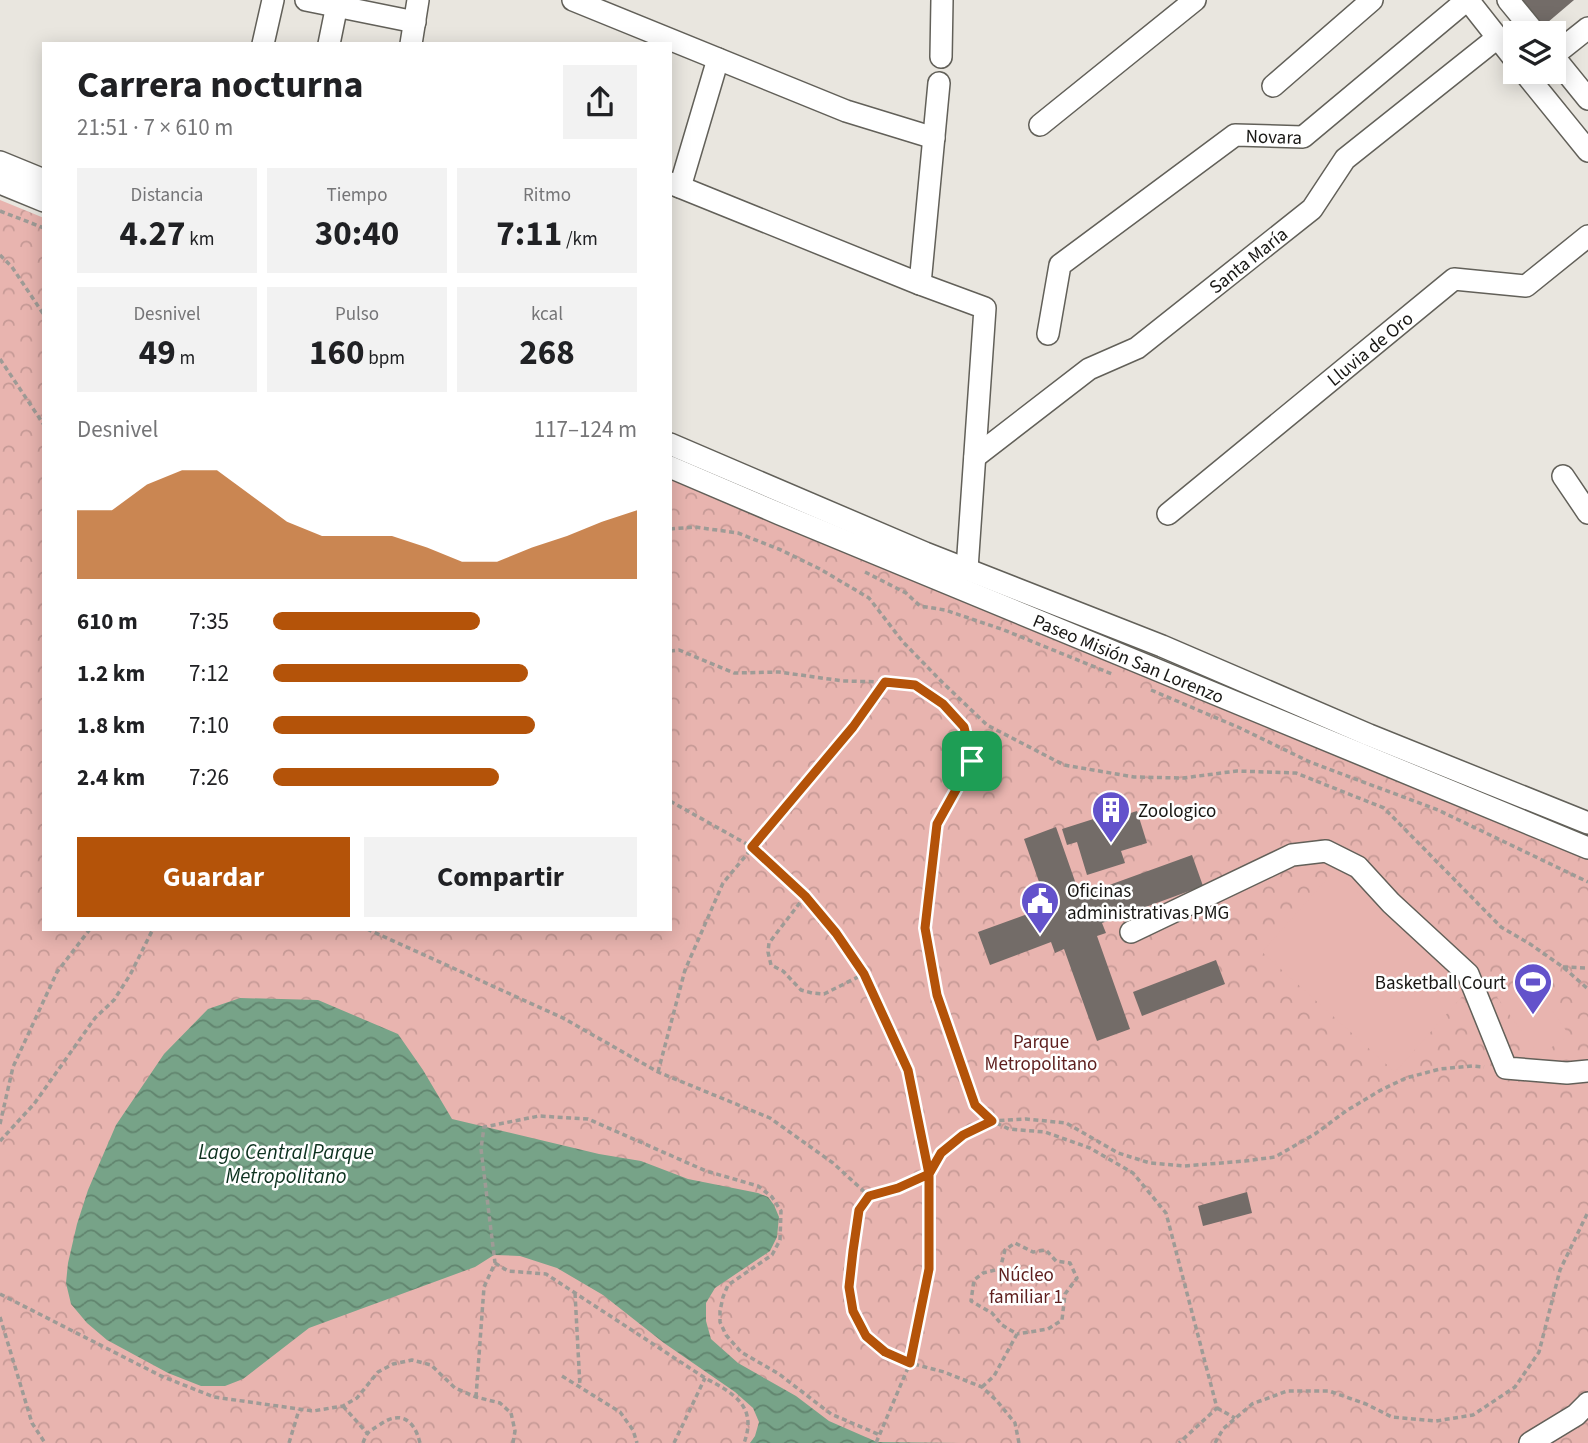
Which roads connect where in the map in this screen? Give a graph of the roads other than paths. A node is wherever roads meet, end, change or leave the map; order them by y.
1 (273, 0) edge
2 (306, 0) edge
3 (418, 0) edge
4 (573, 0) edge
5 (1195, 0) edge
6 (1371, 0) edge
7 (1467, 0) edge
8 (1508, 0) edge
9 (936, 2) edge
10 (338, 3) edge
11 (1525, 21) edge
12 (415, 22) junction
13 (1588, 28) edge
14 (1497, 38) junction
15 (263, 42) edge
16 (329, 42) edge
17 (411, 42) edge
18 (1503, 45) edge
19 (1566, 46) edge
20 (941, 57) dead end
21 (718, 59) junction
22 (1566, 71) edge
23 (940, 83) dead end
24 (1534, 84) edge
25 (1273, 86) dead end
26 (1588, 99) edge
27 (1588, 112) edge
28 (1040, 125) dead end
29 (1569, 127) junction
30 (934, 138) junction
31 (1588, 151) edge
32 (0, 162) edge
33 (42, 179) edge
34 (0, 183) edge
35 (675, 185) edge
36 (42, 200) edge
37 (1588, 236) edge
38 (920, 284) junction
39 (1048, 334) dead end
40 (672, 445) edge
41 (975, 457) junction
42 (672, 468) edge
43 (1563, 476) dead end
44 (1585, 502) edge
45 (1168, 514) dead end
46 (967, 569) junction
47 (1588, 823) edge
48 (1588, 848) edge
49 (1132, 932) dead end
50 (1588, 1071) edge
51 (1588, 1403) edge
52 (1530, 1443) edge

1 - 15 street
2 - 10 street
3 - 12 street
4 - 21 street
5 - 28 street
6 - 25 street
7 - 14 street
7 - 39 street, Novara
8 - 11 street
9 - 20 street
10 - 12 street
10 - 16 street
12 - 17 street
13 - 19 street
14 - 18 street
14 - 41 street, Santa María
21 - 30 street
21 - 35 street
22 - 26 street
23 - 30 street
24 - 29 street
27 - 29 street
29 - 31 street
30 - 38 street
32 - 33 street
34 - 36 street
35 - 38 street
37 - 45 street, Lluvia de Oro
38 - 41 street
40 - 46 street, Paseo Misión San Lorenzo
41 - 46 street
42 - 48 street, Paseo Misión San Lorenzo
43 - 44 street
46 - 47 street, Paseo Misión San Lorenzo
49 - 50 street
51 - 52 street

